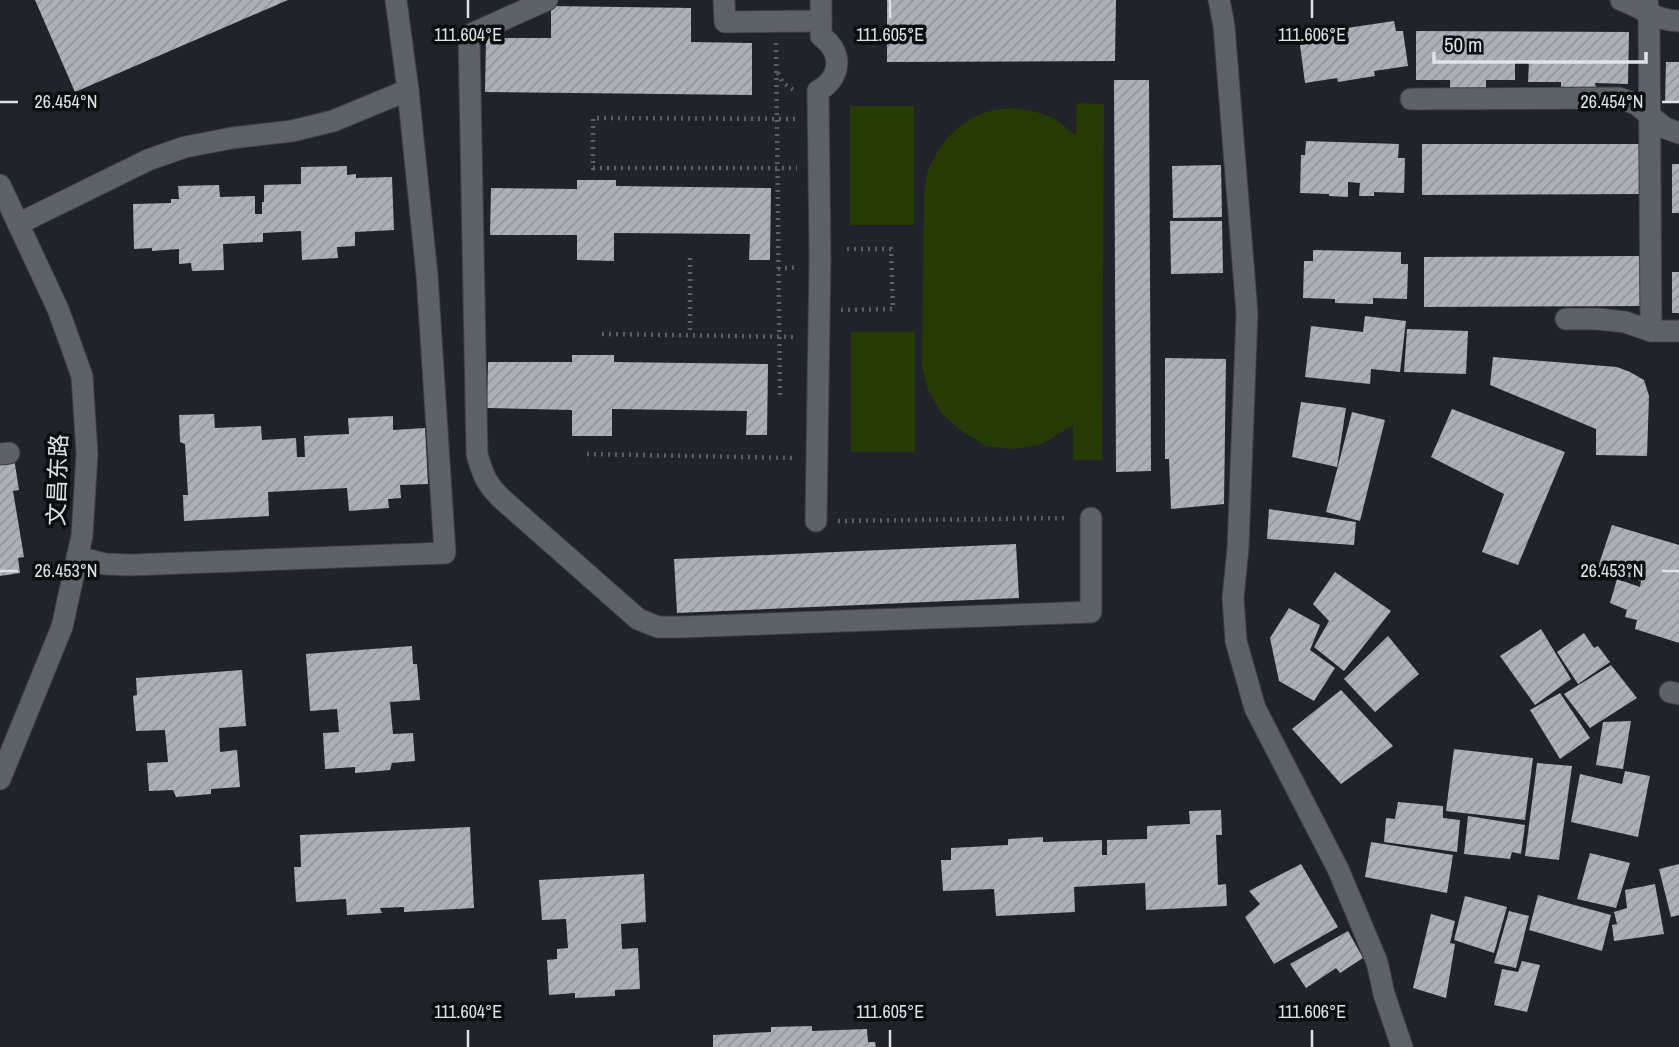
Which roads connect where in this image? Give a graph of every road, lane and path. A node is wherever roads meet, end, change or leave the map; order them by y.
1 (396, 0) edge
2 (547, 0) edge
3 (724, 0) edge
4 (1219, 0) edge
5 (1620, 0) edge
6 (1648, 8) edge
7 (821, 11) edge
8 (776, 21) junction
9 (1679, 21) edge
10 (785, 41) dead end
11 (776, 67) junction
12 (408, 90) junction
13 (818, 91) junction
14 (1410, 99) dead end
15 (1650, 116) junction
16 (777, 119) junction
17 (817, 119) junction
18 (1679, 132) edge
19 (777, 168) junction
20 (818, 168) junction
21 (0, 185) edge
22 (18, 224) junction
23 (690, 258) dead end
24 (820, 258) junction
25 (778, 269) junction
26 (820, 310) junction
27 (1566, 319) dead end
28 (1651, 331) junction
29 (1679, 331) edge
30 (602, 334) dead end
31 (690, 335) junction
32 (779, 337) junction
33 (819, 338) junction
34 (780, 395) dead end
35 (587, 454) dead end
36 (817, 458) junction
37 (1091, 518) joint
38 (816, 521) joint
39 (77, 557) junction
40 (0, 779) edge
41 (1402, 1047) edge

1 - 12 street
2 - 37 street
3 - 8 street
4 - 41 street
5 - 6 street
6 - 9 street
6 - 15 street
7 - 8 street
7 - 13 street
8 - 11 path
10 - 11 path
11 - 13 path
11 - 16 path
12 - 22 street
12 - 39 street
13 - 17 street
14 - 15 street
15 - 18 street
15 - 28 street
16 - 17 path
16 - 19 path
16 - 19 path
17 - 20 street
19 - 20 path
19 - 25 path
20 - 24 street
21 - 22 street, 文昌东路
22 - 39 street, 文昌东路
23 - 31 path
24 - 25 path
24 - 26 street
24 - 26 path
25 - 32 path
26 - 33 street
27 - 28 street
28 - 29 street
30 - 31 path
31 - 32 path
32 - 33 path
32 - 34 path
33 - 36 street
35 - 36 path
36 - 38 street
37 - 38 path
39 - 40 street, 文昌东路

